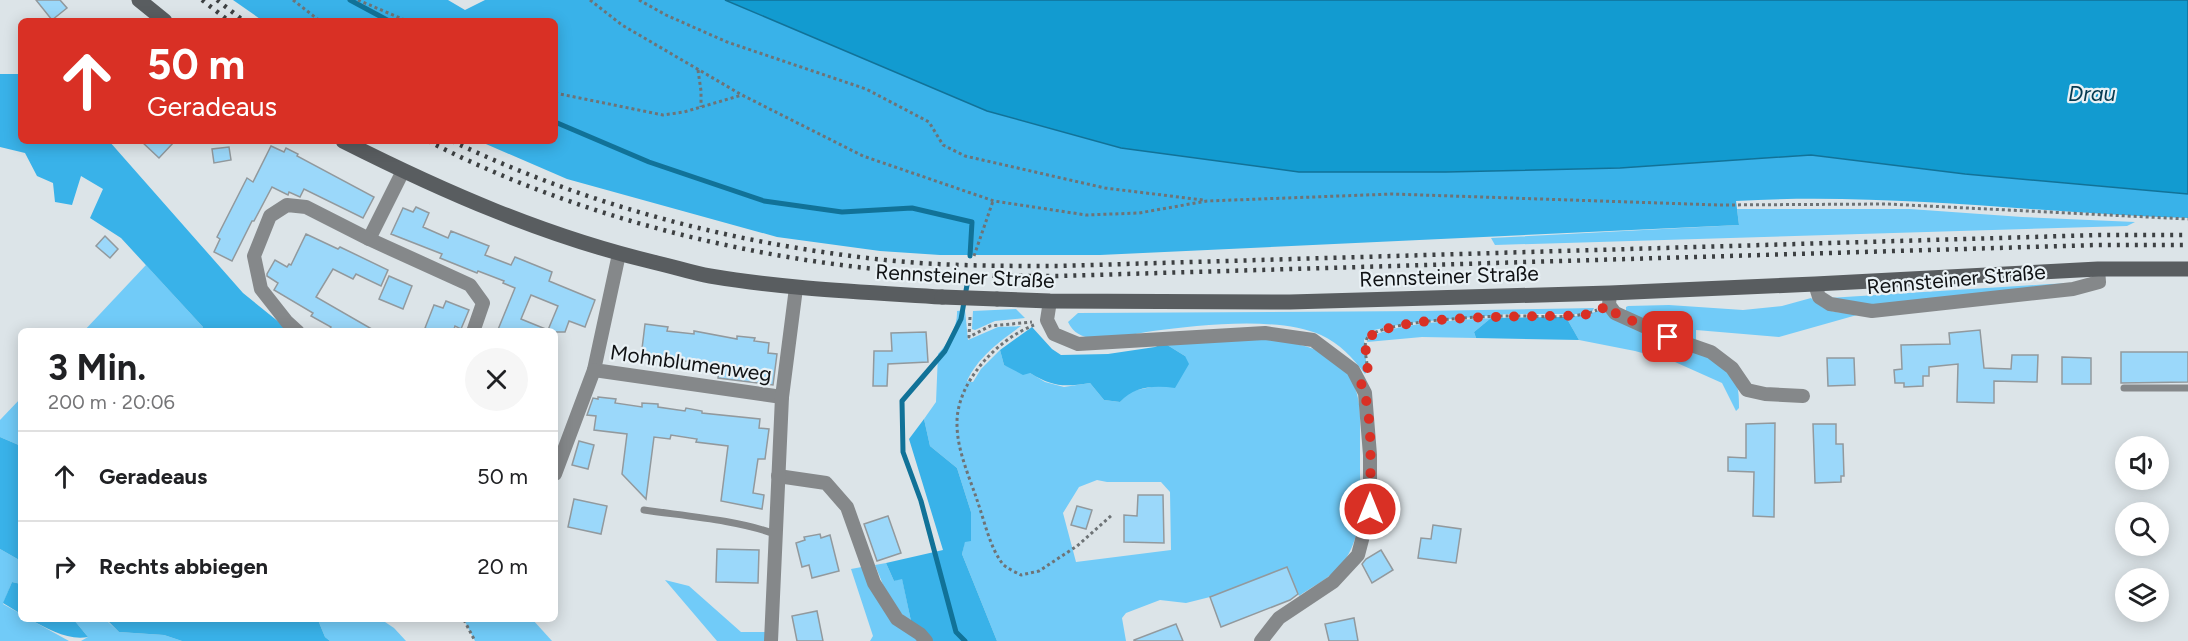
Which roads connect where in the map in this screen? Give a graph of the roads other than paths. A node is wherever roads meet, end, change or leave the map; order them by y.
1 (139, 0) edge
2 (161, 18) edge
3 (349, 144) edge
4 (403, 171) junction
5 (369, 239) junction
6 (619, 254) junction
7 (2098, 269) junction
8 (2188, 269) edge
9 (1815, 284) junction
10 (796, 288) junction
11 (1610, 299) junction
12 (1050, 301) junction
13 (294, 328) edge
14 (474, 328) edge
15 (594, 370) junction
16 (2124, 388) dead end
17 (2188, 388) edge
18 (1803, 396) dead end
19 (782, 397) junction
20 (558, 466) edge
21 (778, 476) junction
22 (644, 510) dead end
23 (775, 534) junction
24 (771, 641) edge
25 (926, 641) edge
26 (1261, 641) edge

1 - 2 main road
3 - 4 main road, Rennsteiner Straße
4 - 5 street
4 - 6 main road, Rennsteiner Straße
5 - 13 street
5 - 14 street
6 - 10 main road, Rennsteiner Straße
6 - 15 street, Mohnblumenweg
7 - 8 main road, Rennsteiner Straße
7 - 9 main road, Rennsteiner Straße
7 - 9 street, Rennsteiner Straße
9 - 11 main road, Rennsteiner Straße
10 - 12 main road, Rennsteiner Straße, bridge
10 - 19 street, Mohnblumenweg
11 - 12 main road, Rennsteiner Straße
11 - 18 street
12 - 26 street
15 - 19 street, Mohnblumenweg
15 - 20 street, Mohnblumenweg
16 - 17 lane
19 - 21 street, Mohnblumenweg
21 - 23 street, Mohnblumenweg
21 - 25 street
22 - 23 lane
23 - 24 street, Mohnblumenweg

